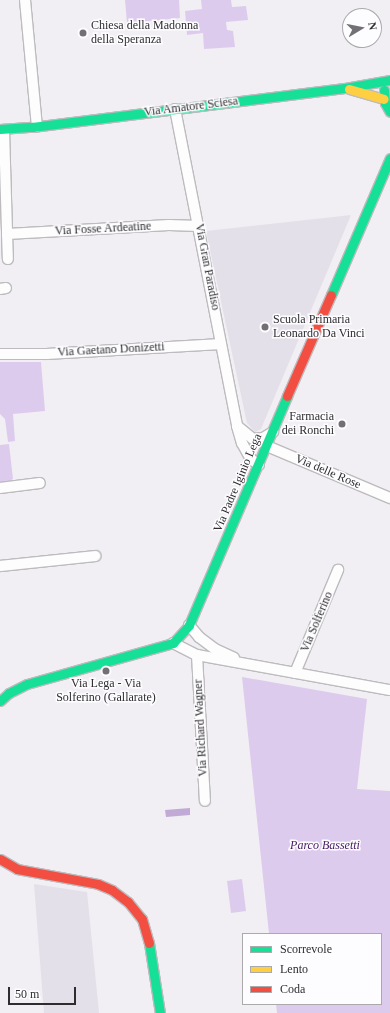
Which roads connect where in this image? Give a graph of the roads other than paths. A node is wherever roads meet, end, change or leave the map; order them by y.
1 (25, 0) edge
2 (390, 80) edge
3 (345, 88) junction
4 (384, 99) junction
5 (175, 109) junction
6 (390, 112) edge
7 (37, 126) junction
8 (2, 130) edge
9 (390, 158) edge
10 (199, 226) junction
11 (7, 234) junction
12 (8, 259) dead end
13 (221, 344) junction
14 (0, 354) edge
15 (237, 426) junction
16 (273, 432) junction
17 (267, 446) junction
18 (259, 465) junction
19 (40, 483) dead end
20 (0, 488) edge
21 (390, 498) edge
22 (96, 556) dead end
23 (0, 566) edge
24 (338, 570) dead end
25 (190, 626) junction
26 (173, 643) junction
27 (197, 655) junction
28 (246, 664) junction
29 (295, 673) junction
30 (390, 690) edge
31 (4, 693) edge
32 (0, 701) edge
33 (205, 801) dead end
34 (0, 859) edge
35 (158, 1011) edge

1 - 7 street
2 - 3 street, Via Amatore Sciesa
2 - 4 street
3 - 4 street, Via Amatore Sciesa
3 - 5 street, Via Amatore Sciesa
4 - 6 street
5 - 7 street, Via Amatore Sciesa
5 - 10 street, Via Gran Paradiso
7 - 8 street, Via Amatore Sciesa
8 - 11 street
9 - 16 street, Via Padre Iginio Lega
10 - 11 street, Via Fosse Ardeatine
10 - 13 street, Via Gran Paradiso
11 - 12 street
13 - 14 street, Via Gaetano Donizetti
13 - 15 street, Via Gran Paradiso
15 - 16 street
15 - 18 street, Via Gran Paradiso
16 - 17 street, Via Padre Iginio Lega
17 - 18 street, Via Padre Iginio Lega
17 - 21 street, Via delle Rose
18 - 25 street, Via Padre Iginio Lega
19 - 20 street
22 - 23 street
24 - 29 street, Via Solferino
25 - 26 street, Via Padre Iginio Lega
25 - 28 street
26 - 27 street
26 - 31 street, Via Padre Iginio Lega
27 - 28 street
27 - 33 street, Via Richard Wagner
28 - 29 street
29 - 30 street
31 - 32 street, Via Padre Iginio Lega
34 - 35 street

